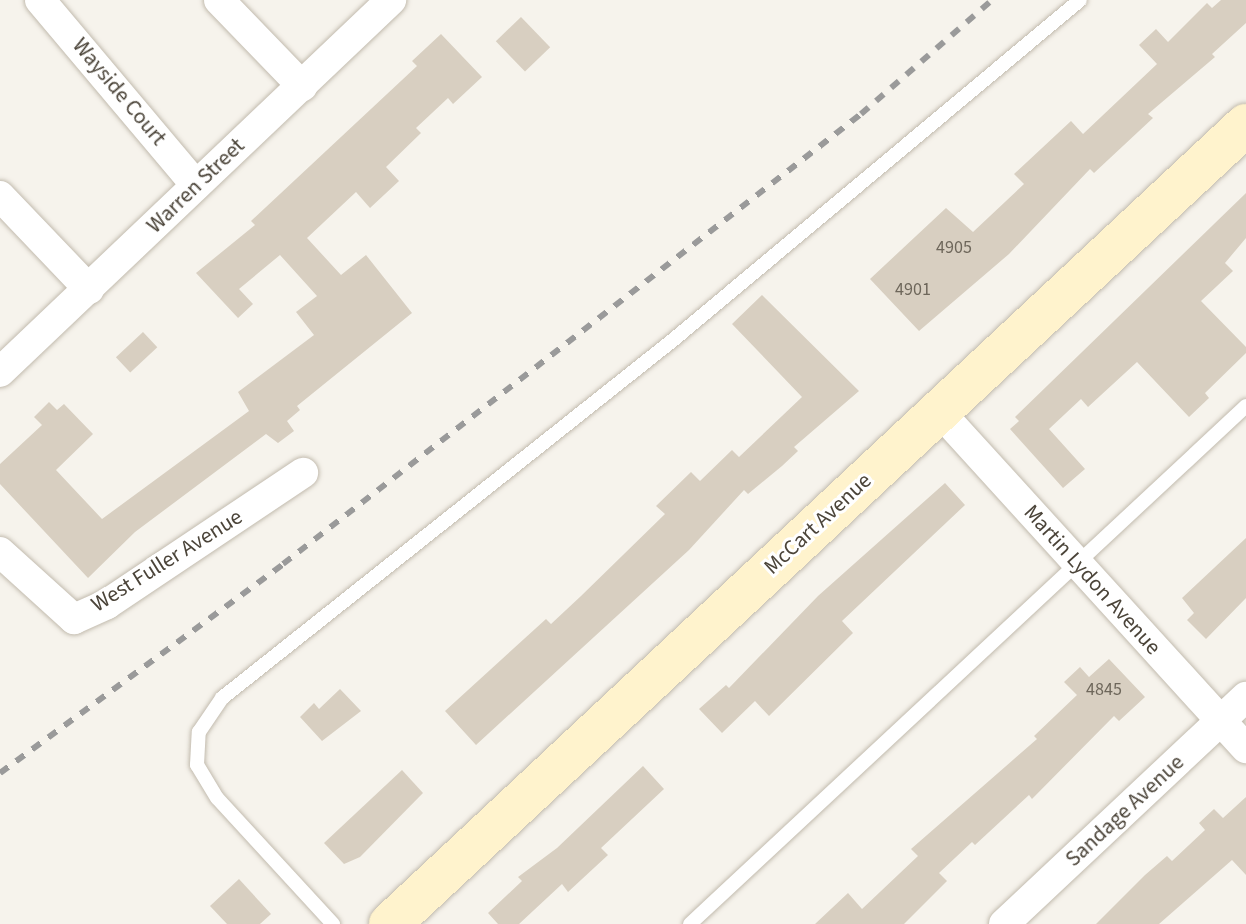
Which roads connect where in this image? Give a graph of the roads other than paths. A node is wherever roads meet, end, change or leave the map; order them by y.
1 (40, 0) edge
2 (219, 0) edge
3 (391, 0) edge
4 (1080, 0) edge
5 (302, 86) junction
6 (1246, 125) edge
7 (196, 185) junction
8 (0, 196) edge
9 (89, 289) junction
10 (0, 372) edge
11 (1246, 406) edge
12 (939, 411) junction
13 (303, 473) dead end
14 (0, 552) edge
15 (1080, 566) junction
16 (1246, 697) edge
17 (1221, 721) junction
18 (1246, 748) edge
19 (333, 924) edge
20 (390, 924) edge
21 (690, 924) edge
22 (1004, 924) edge

1 - 7 street, Wayside Court
2 - 5 street
3 - 5 street, Warren Street
4 - 19 lane
5 - 7 street, Warren Street
6 - 12 main road, McCart Avenue
7 - 9 street, Warren Street
8 - 9 street
9 - 10 street, Warren Street
11 - 15 lane
12 - 15 street, Martin Lydon Avenue
12 - 20 main road, McCart Avenue
13 - 14 street, West Fuller Avenue
15 - 17 street, Martin Lydon Avenue
15 - 21 lane
16 - 17 street, Sandage Avenue
17 - 18 street, Martin Lydon Avenue
17 - 22 street, Sandage Avenue

